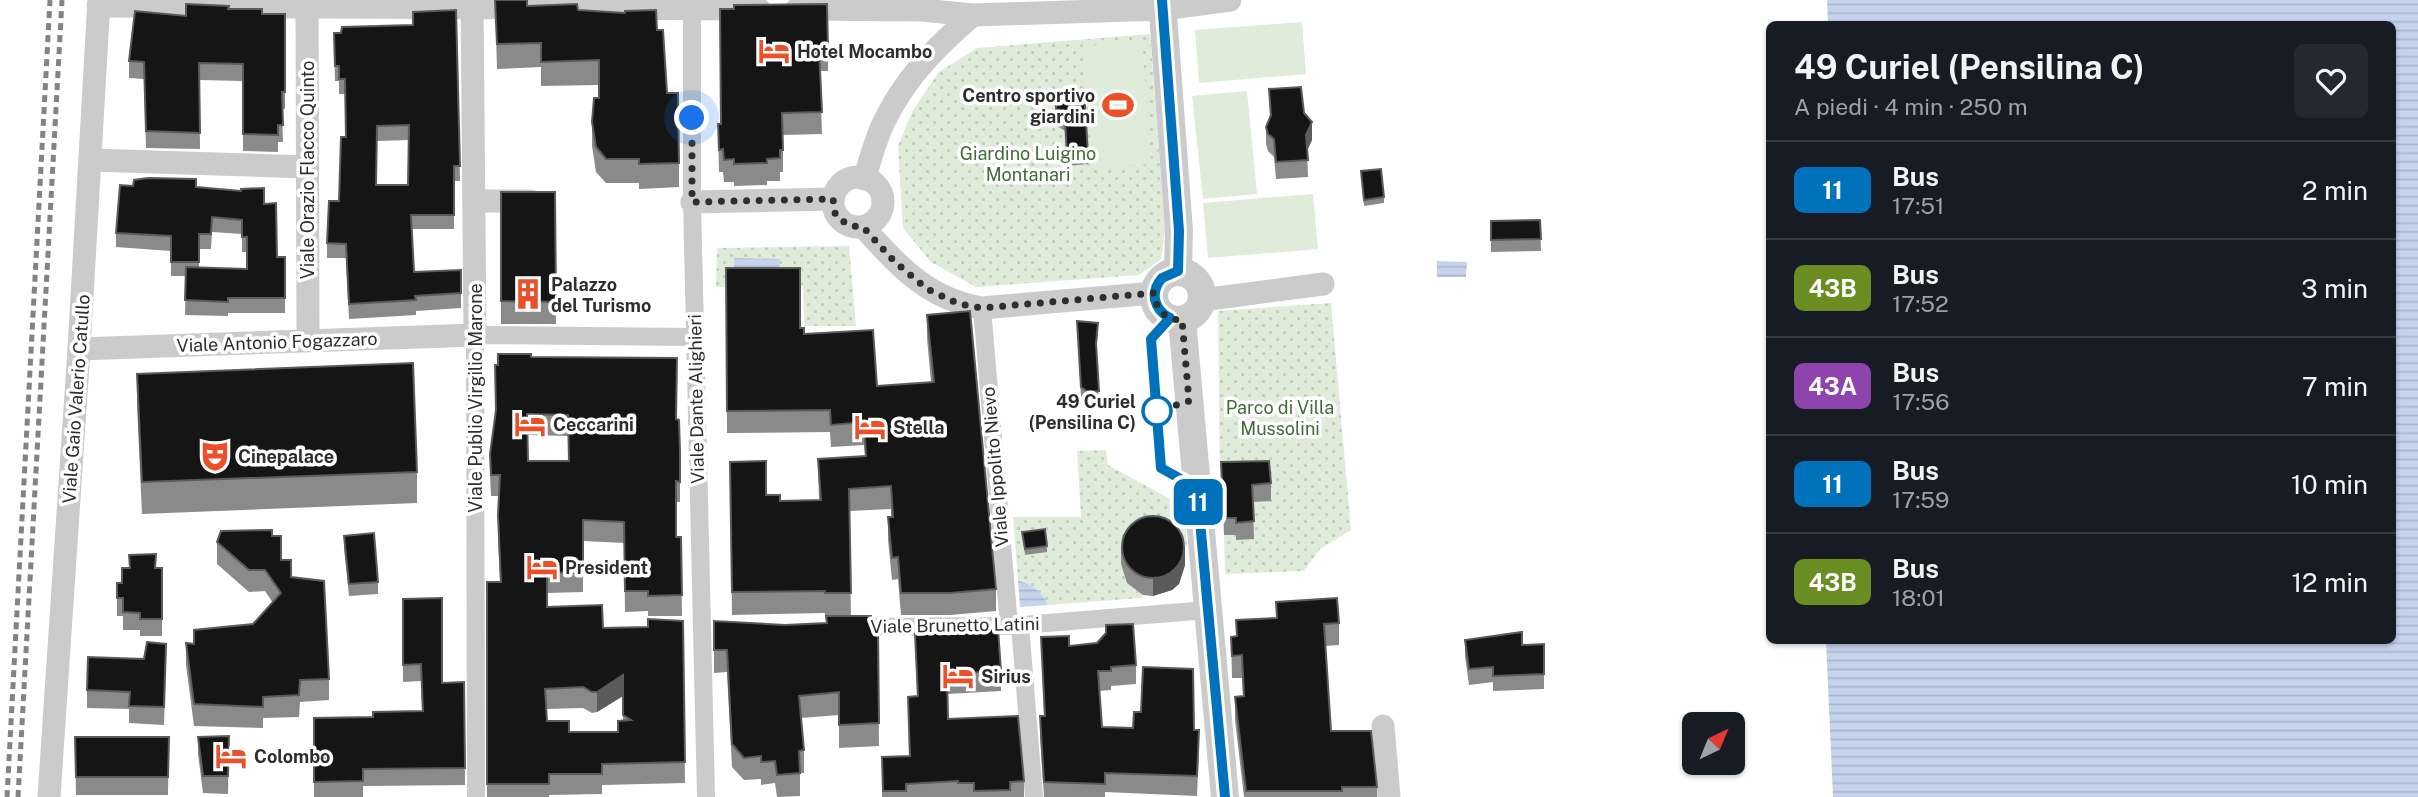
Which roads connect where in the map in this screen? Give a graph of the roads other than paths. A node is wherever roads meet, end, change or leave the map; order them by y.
1 (1230, 0) edge
2 (98, 3) edge
3 (307, 4) edge
4 (472, 4) edge
5 (692, 4) edge
6 (1162, 5) edge
7 (973, 15) junction
8 (90, 160) junction
9 (307, 167) junction
10 (864, 179) junction
11 (833, 199) junction
12 (474, 201) junction
13 (555, 201) edge
14 (692, 202) junction
15 (863, 227) junction
16 (1178, 271) junction
17 (1323, 284) dead end
18 (1154, 293) junction
19 (1202, 299) junction
20 (982, 308) junction
21 (1182, 320) junction
22 (475, 335) junction
23 (695, 337) junction
24 (307, 340) junction
25 (79, 349) junction
26 (1208, 610) junction
27 (1014, 626) junction
28 (837, 627) edge
29 (1383, 726) dead end
30 (50, 797) edge
31 (476, 797) edge
32 (706, 797) edge
33 (1034, 797) edge
34 (1225, 797) edge
35 (1389, 797) edge

1 - 6 street
2 - 3 street
2 - 8 street, Viale Gaio Valerio Catullo
3 - 4 street
3 - 9 street, Viale Orazio Flacco Quinto
4 - 5 street
4 - 12 street, Viale Publio Virgilio Marone
5 - 7 street
5 - 14 street, Viale Dante Alighieri
6 - 7 street
6 - 16 street
7 - 10 street
8 - 9 street
8 - 25 street, Viale Gaio Valerio Catullo
9 - 24 street, Viale Orazio Flacco Quinto
10 - 11 street
10 - 15 street
11 - 14 street
11 - 15 street
12 - 13 street
12 - 22 street, Viale Publio Virgilio Marone
14 - 23 street, Viale Dante Alighieri
15 - 20 street
16 - 18 street
16 - 19 street
17 - 19 street
18 - 20 street
18 - 21 street
19 - 21 street
20 - 27 street, Viale Ippolito Nievo
21 - 26 street
22 - 23 street
22 - 24 street, Viale Antonio Fogazzaro
22 - 31 street, Viale Publio Virgilio Marone
23 - 32 street, Viale Dante Alighieri
24 - 25 street, Viale Antonio Fogazzaro
25 - 30 street, Viale Gaio Valerio Catullo
26 - 27 street, Viale Brunetto Latini
26 - 34 street
27 - 28 street, Viale Brunetto Latini
27 - 33 street, Viale Ippolito Nievo
29 - 35 street

